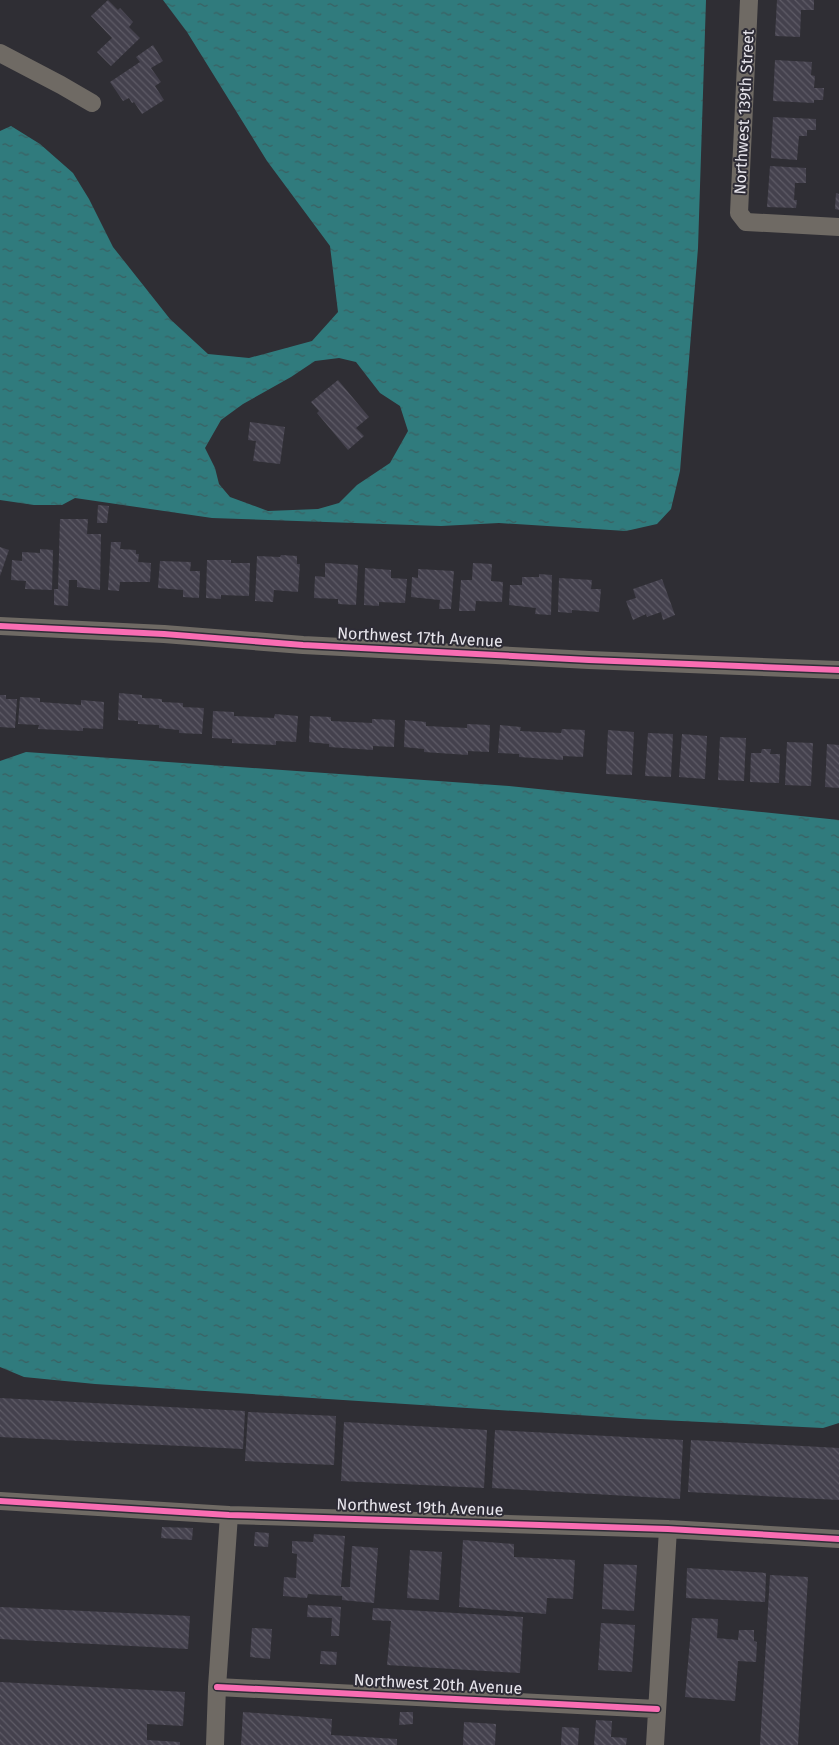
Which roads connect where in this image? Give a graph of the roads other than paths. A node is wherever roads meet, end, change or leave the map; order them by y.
1 (750, 0) edge
2 (0, 53) edge
3 (92, 103) dead end
4 (839, 227) edge
5 (0, 626) edge
6 (839, 670) edge
7 (0, 1501) edge
8 (229, 1516) junction
9 (668, 1529) junction
10 (839, 1539) edge
11 (217, 1687) junction
12 (657, 1709) junction
13 (215, 1745) edge
14 (655, 1745) edge

1 - 4 street, Northwest 139th Street
2 - 3 street
5 - 6 street, Northwest 17th Avenue
7 - 8 street, Northwest 19th Avenue
8 - 9 street, Northwest 19th Avenue
8 - 11 street
9 - 10 street, Northwest 19th Avenue
9 - 12 street
11 - 12 street, Northwest 20th Avenue
11 - 13 street
12 - 14 street

